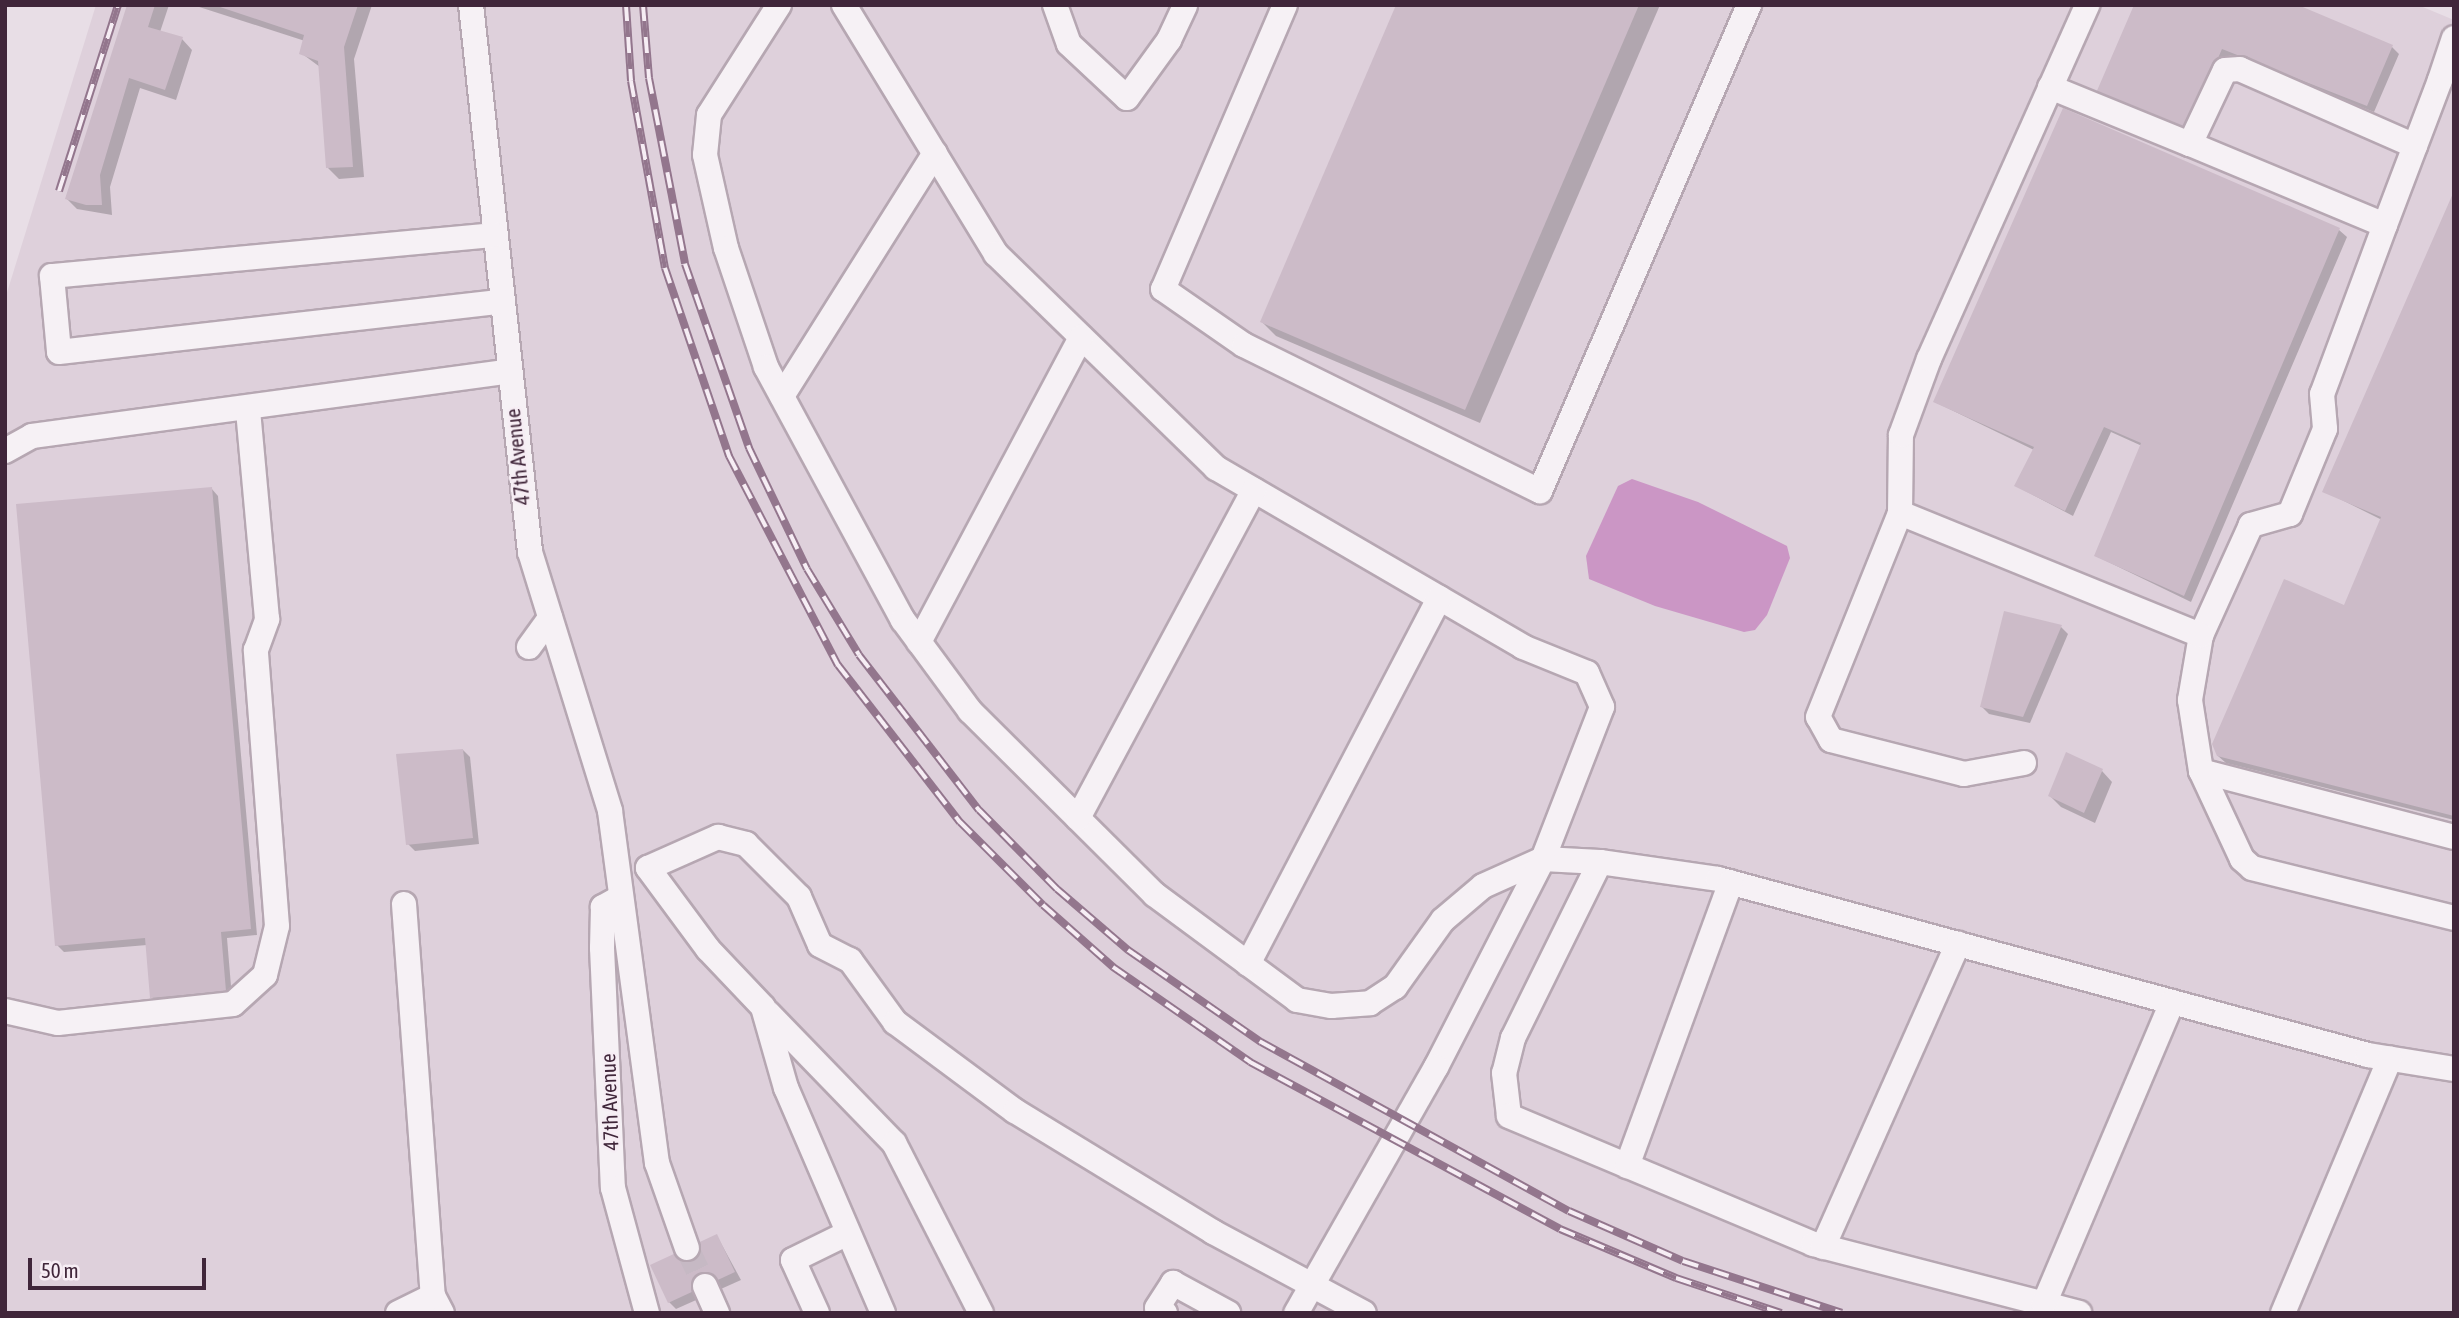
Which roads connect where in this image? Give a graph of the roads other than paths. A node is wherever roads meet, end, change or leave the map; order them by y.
1 (471, 5) edge
2 (779, 5) edge
3 (844, 5) edge
4 (1055, 5) edge
5 (1185, 5) edge
6 (1285, 5) edge
7 (1749, 5) edge
8 (2087, 5) edge
9 (2454, 38) edge
10 (2447, 83) edge
11 (2050, 87) junction
12 (2190, 144) junction
13 (2415, 146) junction
14 (934, 153) junction
15 (2385, 225) junction
16 (494, 235) junction
17 (501, 302) junction
18 (1081, 337) junction
19 (508, 372) junction
20 (782, 396) junction
21 (248, 409) junction
22 (5, 451) edge
23 (1254, 490) junction
24 (1900, 513) junction
25 (1438, 598) junction
26 (550, 618) junction
27 (2201, 635) junction
28 (919, 642) junction
29 (529, 647) dead end
30 (2024, 763) dead end
31 (2200, 771) junction
32 (1078, 818) junction
33 (2454, 836) edge
34 (1542, 859) junction
35 (1600, 862) junction
36 (648, 868) junction
37 (619, 871) junction
38 (1731, 882) junction
39 (621, 897) junction
40 (404, 904) dead end
41 (2454, 918) edge
42 (1958, 944) junction
43 (1248, 964) junction
44 (2172, 1002) junction
45 (763, 1007) junction
46 (5, 1011) edge
47 (2390, 1059) junction
48 (2454, 1069) edge
49 (1626, 1166) junction
50 (846, 1234) junction
51 (1824, 1247) junction
52 (687, 1248) tunnel mouth
53 (1312, 1285) junction
54 (705, 1286) tunnel mouth
55 (437, 1304) edge
56 (2043, 1304) junction
57 (398, 1313) edge
58 (647, 1313) edge
59 (717, 1313) edge
60 (817, 1313) edge
61 (883, 1313) edge
62 (981, 1313) edge
63 (1165, 1313) edge
64 (1228, 1313) edge
65 (1296, 1313) edge
66 (1364, 1313) edge
67 (2080, 1313) edge
68 (2283, 1313) edge

1 - 16 street, 47th Avenue
2 - 20 street
3 - 14 street
4 - 5 street
6 - 7 street
8 - 11 street
9 - 10 street
10 - 13 street
11 - 12 street
11 - 24 street
12 - 13 street
12 - 15 street
13 - 15 street
14 - 18 street
14 - 20 street
15 - 27 street
16 - 17 street, 47th Avenue
16 - 17 street
17 - 19 street, 47th Avenue
18 - 23 street
18 - 28 street
19 - 21 street
19 - 26 street, 47th Avenue
20 - 28 street
21 - 22 street
21 - 46 street
23 - 25 street
23 - 32 street
24 - 27 street
24 - 30 street
25 - 34 street
25 - 43 street
26 - 29 street
26 - 37 street, 47th Avenue
27 - 31 street
28 - 32 street
31 - 33 street
31 - 41 street
32 - 43 street
34 - 35 street
34 - 43 street
34 - 53 street
35 - 38 street
35 - 49 street
36 - 37 street
36 - 45 street
36 - 53 street
37 - 39 street, 47th Avenue
38 - 42 street
38 - 49 street
39 - 52 street, 47th Avenue
39 - 58 street, 47th Avenue
40 - 55 street
42 - 44 street
42 - 51 street
44 - 47 street
44 - 56 street
45 - 50 street
45 - 62 street
47 - 48 street
47 - 68 street
49 - 51 street
50 - 60 street
50 - 61 street
51 - 56 street
53 - 65 street
53 - 66 street
54 - 59 street
55 - 57 street
56 - 67 street
63 - 64 street

